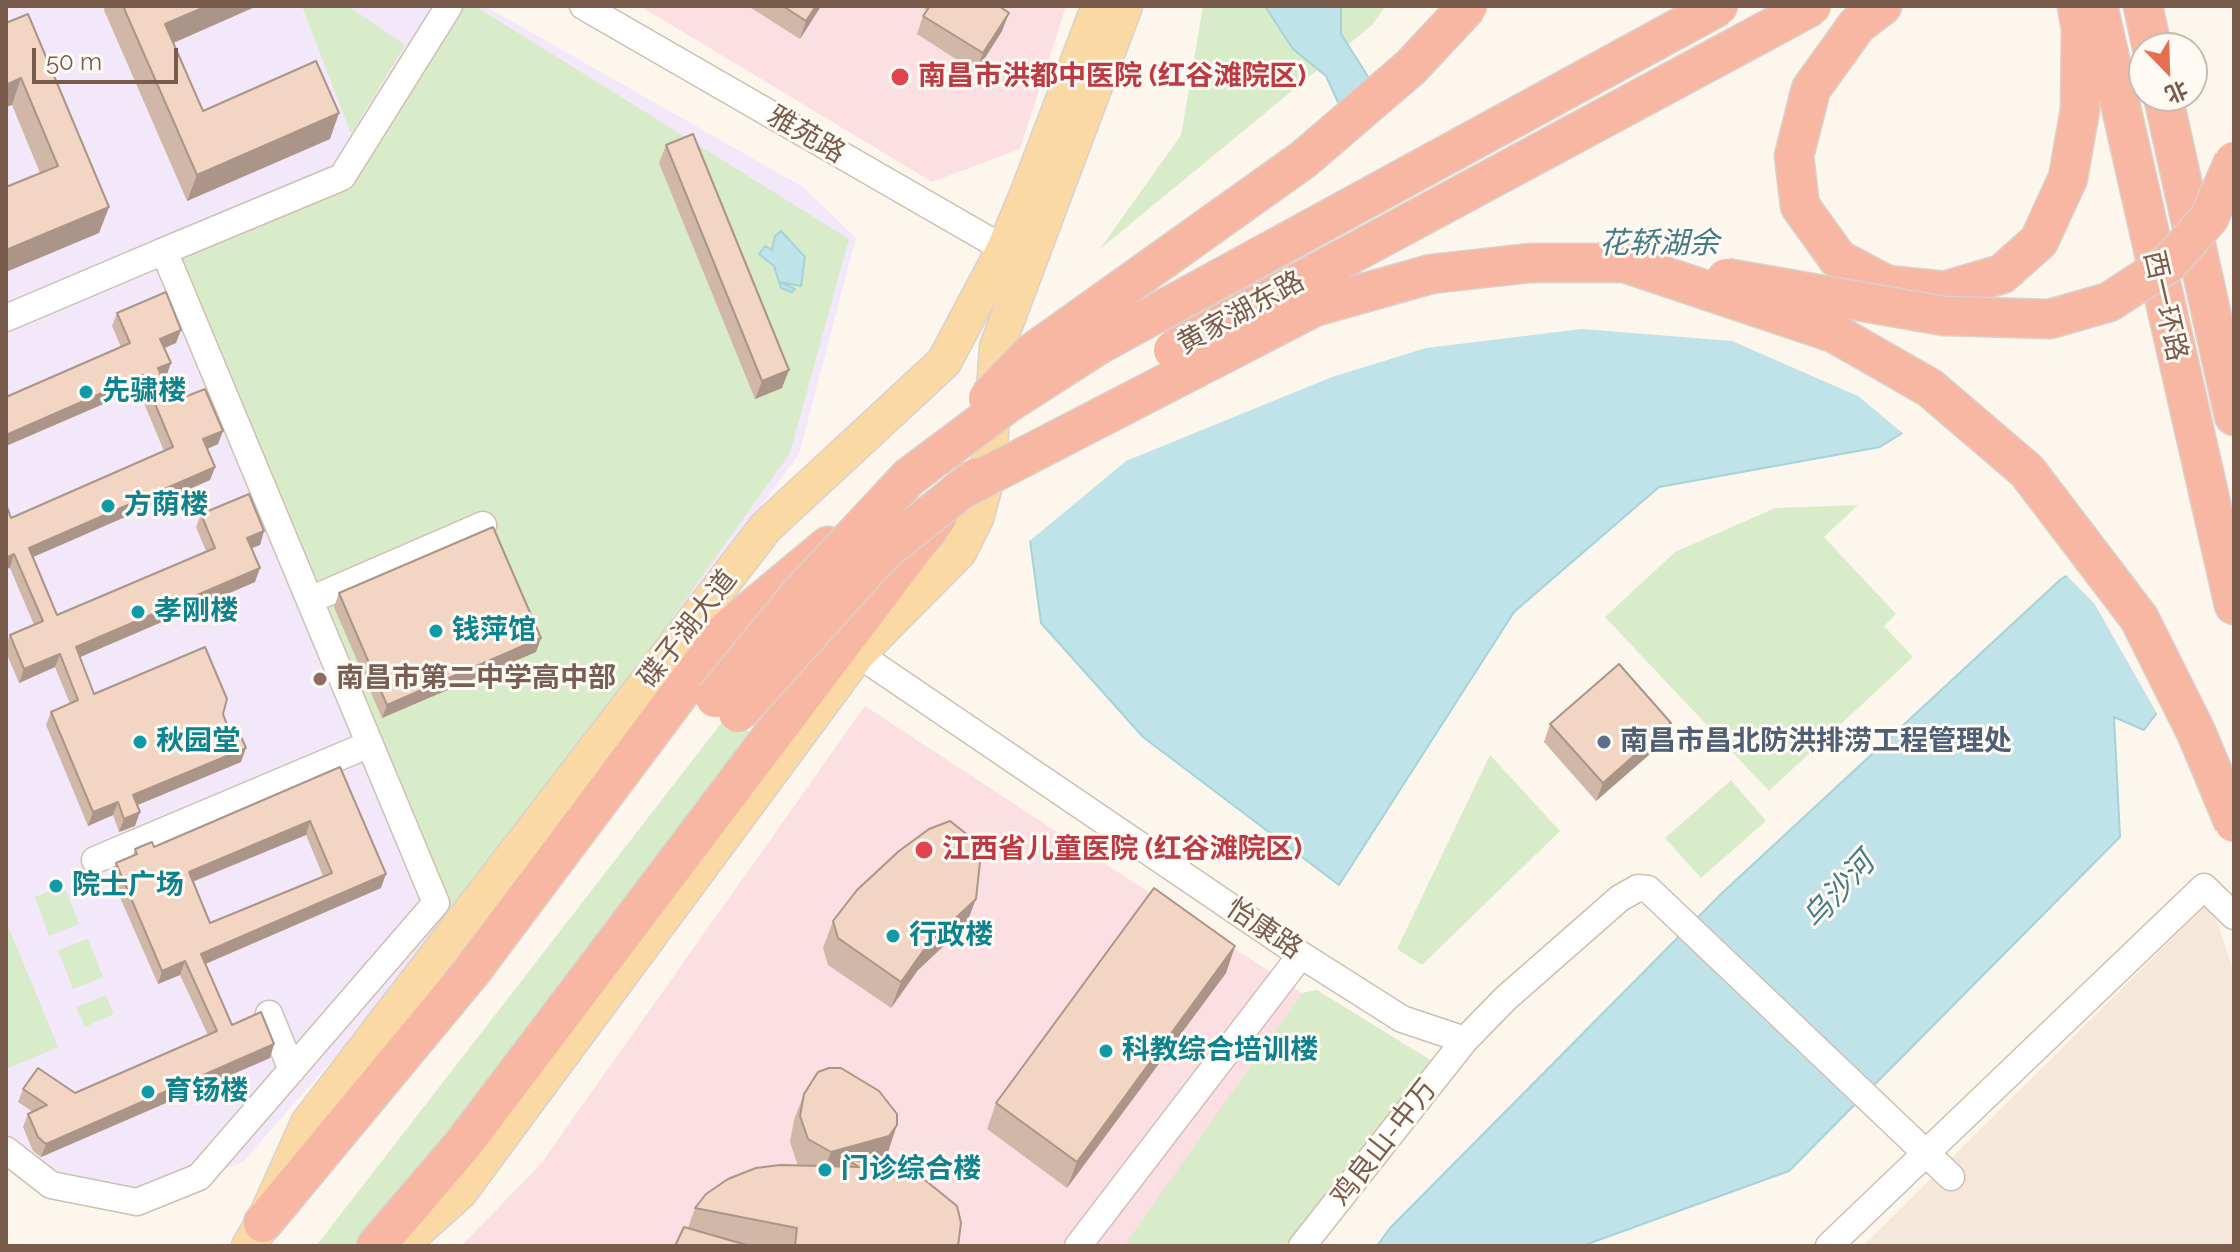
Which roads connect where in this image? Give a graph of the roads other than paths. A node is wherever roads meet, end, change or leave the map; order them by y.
1 (449, 6) edge
2 (583, 6) edge
3 (1099, 6) edge
4 (1125, 6) edge
5 (1468, 6) edge
6 (1719, 6) edge
7 (1812, 6) edge
8 (1882, 6) edge
9 (2077, 6) edge
10 (2098, 6) edge
11 (2143, 6) edge
12 (2149, 32) edge
13 (2167, 112) edge
14 (2234, 161) edge
15 (164, 251) junction
16 (1017, 256) junction
17 (1625, 263) junction
18 (6, 318) edge
19 (2234, 416) edge
20 (909, 477) junction
21 (958, 491) junction
22 (483, 525) dead end
23 (310, 600) junction
24 (2234, 605) edge
25 (858, 654) junction
26 (370, 744) junction
27 (2234, 823) edge
28 (95, 860) dead end
29 (2234, 916) edge
30 (1301, 955) junction
31 (269, 1014) dead end
32 (1465, 1040) junction
33 (292, 1070) junction
34 (6, 1150) edge
35 (1927, 1154) junction
36 (1951, 1177) dead end
37 (256, 1235) edge
38 (376, 1246) edge
39 (400, 1246) edge
40 (1078, 1246) edge
41 (1302, 1246) edge
42 (1829, 1246) edge

1 - 15 street
2 - 16 street, 雅苑路
3 - 16 main road, 碟子湖大道
4 - 16 main road, 碟子湖大道
5 - 20 highway, bridge
6 - 20 highway, 黄家湖东路, bridge
7 - 21 highway, 黄家湖东路, bridge
8 - 9 highway
10 - 24 highway, 西一环路
11 - 12 highway
13 - 19 highway, 西一环路
14 - 17 highway, bridge
15 - 18 street
15 - 23 street
16 - 25 main road, 碟子湖大道
16 - 37 main road, 碟子湖大道
17 - 21 highway, bridge
17 - 27 highway, bridge
20 - 21 highway, 黄家湖东路, bridge
20 - 37 highway, bridge
21 - 38 highway, bridge
22 - 23 street
23 - 26 street
25 - 30 street, 怡康路
25 - 39 main road, 碟子湖大道
26 - 28 street
26 - 33 street
29 - 35 street
30 - 32 street, 怡康路
30 - 40 street
31 - 33 street
32 - 35 street
32 - 41 street, 鸡良山-中万
33 - 34 street
35 - 36 street
35 - 42 street

